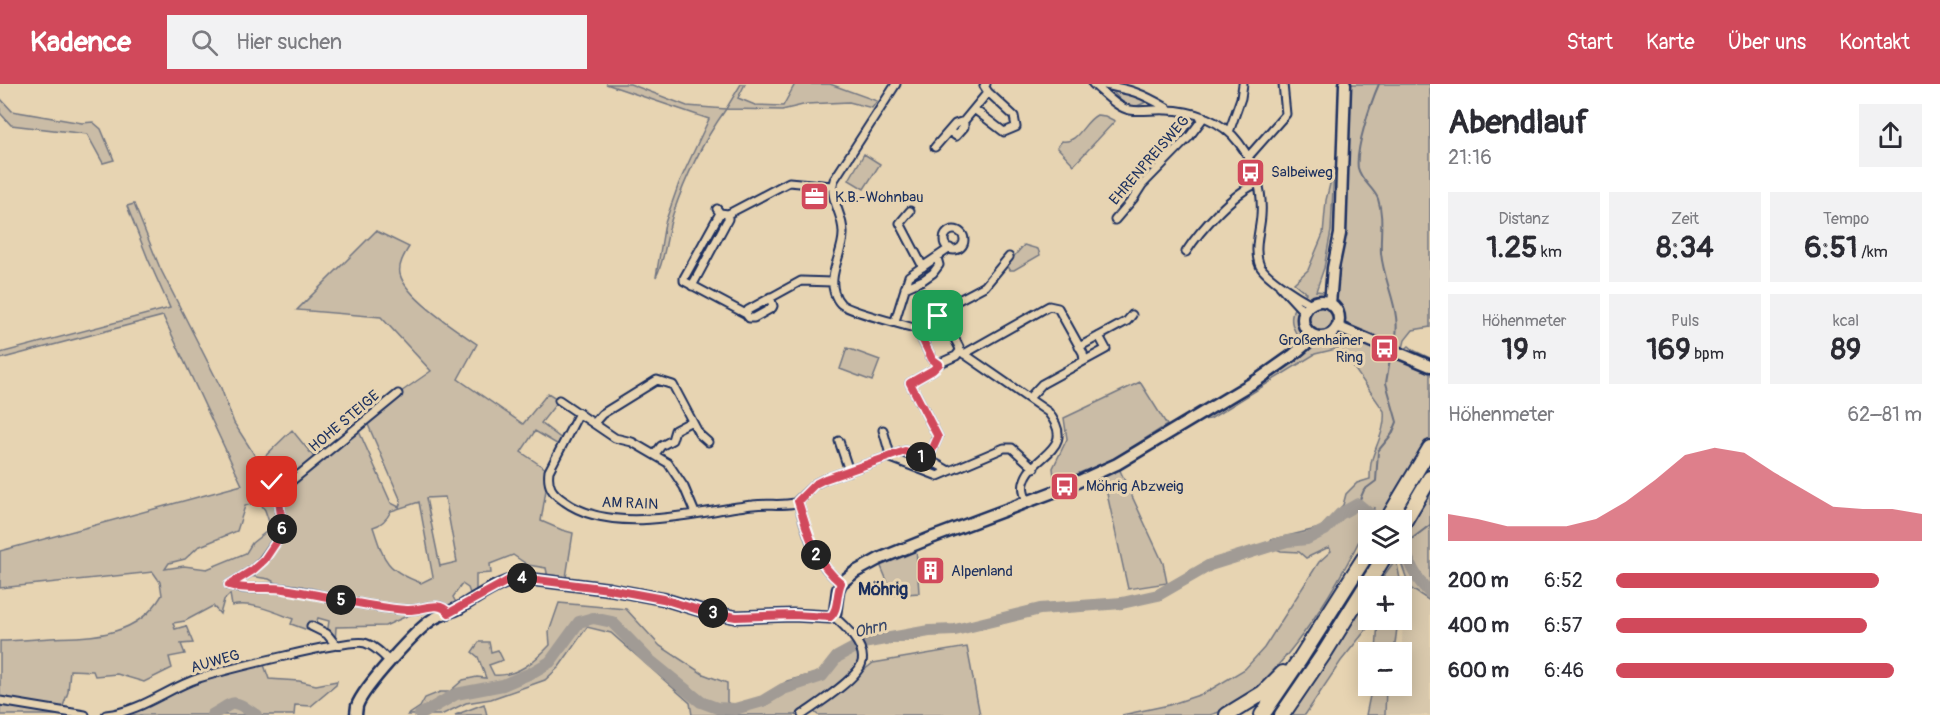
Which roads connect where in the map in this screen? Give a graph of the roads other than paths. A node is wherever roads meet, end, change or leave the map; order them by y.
1 (896, 84) edge
2 (986, 84) edge
3 (1093, 84) edge
4 (1100, 84) edge
5 (1243, 84) edge
6 (1282, 84) edge
7 (1345, 84) edge
8 (988, 92) junction
9 (974, 109) junction
10 (1169, 110) junction
11 (1204, 117) junction
12 (1229, 132) junction
13 (935, 147) dead end
14 (1248, 157) junction
15 (1258, 183) junction
16 (832, 186) junction
17 (910, 211) dead end
18 (728, 214) junction
19 (1115, 220) dead end
20 (950, 248) dead end
21 (1186, 252) dead end
22 (1009, 257) dead end
23 (937, 258) junction
24 (923, 267) junction
25 (832, 282) junction
26 (692, 286) junction
27 (905, 288) junction
28 (1316, 305) junction
29 (1132, 315) dead end
30 (942, 316) junction
31 (895, 321) junction
32 (1337, 327) junction
33 (917, 328) junction
34 (1310, 333) junction
35 (1099, 336) junction
36 (1079, 347) junction
37 (962, 352) junction
38 (1084, 361) junction
39 (939, 364) junction
40 (1430, 366) edge
41 (398, 394) dead end
42 (1029, 399) junction
43 (559, 400) dead end
44 (579, 413) junction
45 (692, 421) junction
46 (594, 423) junction
47 (883, 430) dead end
48 (838, 441) dead end
49 (708, 442) dead end
50 (1430, 448) edge
51 (655, 454) junction
52 (891, 458) junction
53 (928, 459) junction
54 (259, 463) dead end
55 (1034, 468) junction
56 (849, 471) junction
57 (949, 471) junction
58 (1430, 478) edge
59 (278, 492) junction
60 (798, 501) junction
61 (1027, 502) junction
62 (1393, 510) edge
63 (1411, 510) edge
64 (695, 513) junction
65 (1360, 564) edge
66 (1379, 564) edge
67 (841, 583) junction
68 (449, 613) junction
69 (833, 616) junction
70 (311, 626) dead end
71 (335, 644) junction
72 (1300, 659) junction
73 (390, 662) junction
74 (0, 701) edge
75 (85, 715) edge
76 (106, 715) edge
77 (356, 715) edge
78 (802, 715) edge
79 (1227, 715) edge
80 (1262, 715) edge
81 (1282, 715) edge

1 - 16 street
2 - 8 street
3 - 10 street
4 - 10 street
5 - 12 street
6 - 14 street
7 - 28 street
8 - 9 street
8 - 9 street
9 - 13 street
10 - 11 street
11 - 12 street
11 - 19 street, EHRENPREISWEG
12 - 14 street
14 - 15 street
15 - 21 street
15 - 28 street
16 - 18 street
16 - 25 street
17 - 24 street
18 - 26 street
18 - 26 street
20 - 23 street
22 - 30 street
23 - 24 street
23 - 27 street
24 - 27 street
25 - 26 street
25 - 31 street
27 - 31 street
28 - 32 street
28 - 34 street
29 - 35 street
30 - 33 street
30 - 37 street
31 - 33 street
32 - 34 street
32 - 40 street
33 - 39 street
34 - 61 street
35 - 36 street
35 - 38 street
36 - 37 street
36 - 38 street
37 - 39 street
37 - 42 street
38 - 42 street
39 - 53 street
41 - 59 street, HOHE STEIGE
42 - 55 street
43 - 44 street
44 - 46 street
44 - 64 street, AM RAIN
45 - 46 street
45 - 49 street
45 - 51 street
46 - 51 street
47 - 52 street
48 - 56 street
50 - 62 highway
51 - 64 street
52 - 53 street
52 - 56 street
52 - 57 street
53 - 57 street
54 - 59 street
55 - 57 street
55 - 61 street
56 - 60 street
58 - 63 highway
59 - 68 street
60 - 64 street, AM RAIN
60 - 67 street
61 - 67 street
65 - 72 highway
66 - 81 highway
67 - 69 street
68 - 69 street
68 - 73 street
69 - 78 street
70 - 71 street
71 - 73 street, AUWEG
71 - 76 street, AUWEG
72 - 79 highway
72 - 80 highway
73 - 77 street
74 - 75 street

